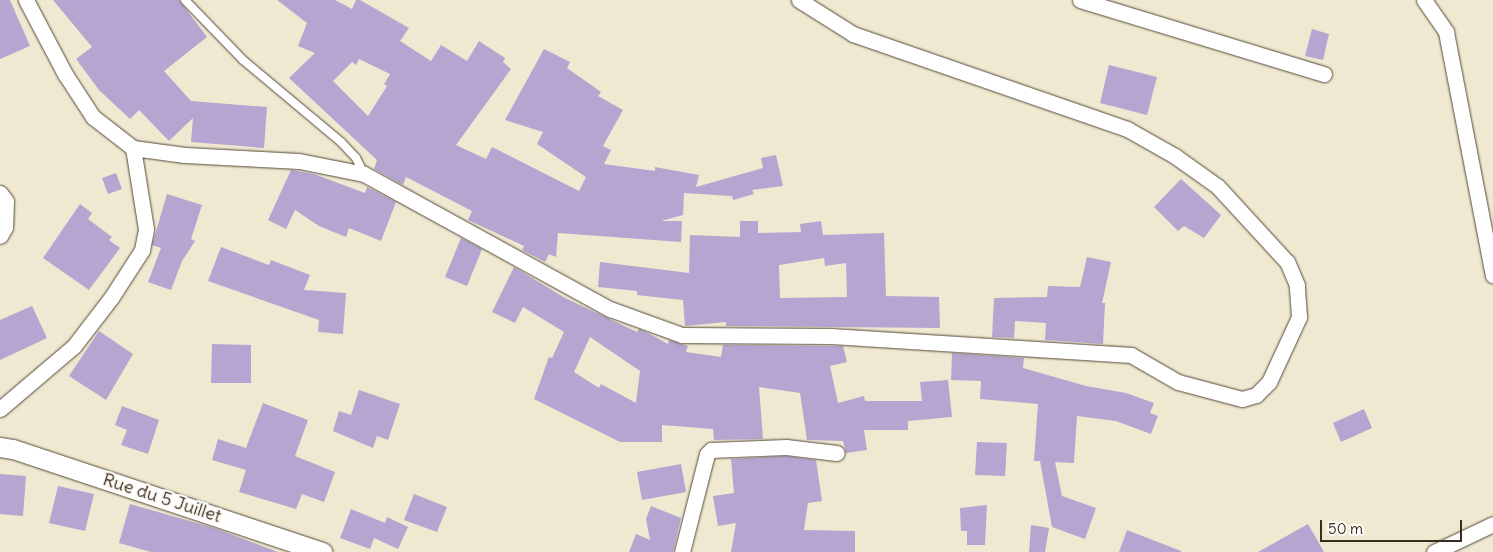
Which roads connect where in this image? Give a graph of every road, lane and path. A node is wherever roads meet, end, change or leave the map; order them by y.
1 (26, 0) edge
2 (184, 0) edge
3 (799, 0) edge
4 (1080, 0) edge
5 (1424, 0) edge
6 (1324, 74) dead end
7 (133, 148) junction
8 (364, 174) junction
9 (0, 193) edge
10 (0, 236) edge
11 (1493, 275) edge
12 (0, 409) edge
13 (0, 447) edge
14 (837, 454) dead end
15 (1493, 524) edge
16 (322, 552) edge
17 (682, 552) edge
18 (1434, 552) edge

1 - 7 street
2 - 8 lane
3 - 8 street
4 - 6 street
5 - 11 street
7 - 8 street
7 - 12 street
9 - 10 street
13 - 16 street, Rue du 5 Juillet
14 - 17 street
15 - 18 street

